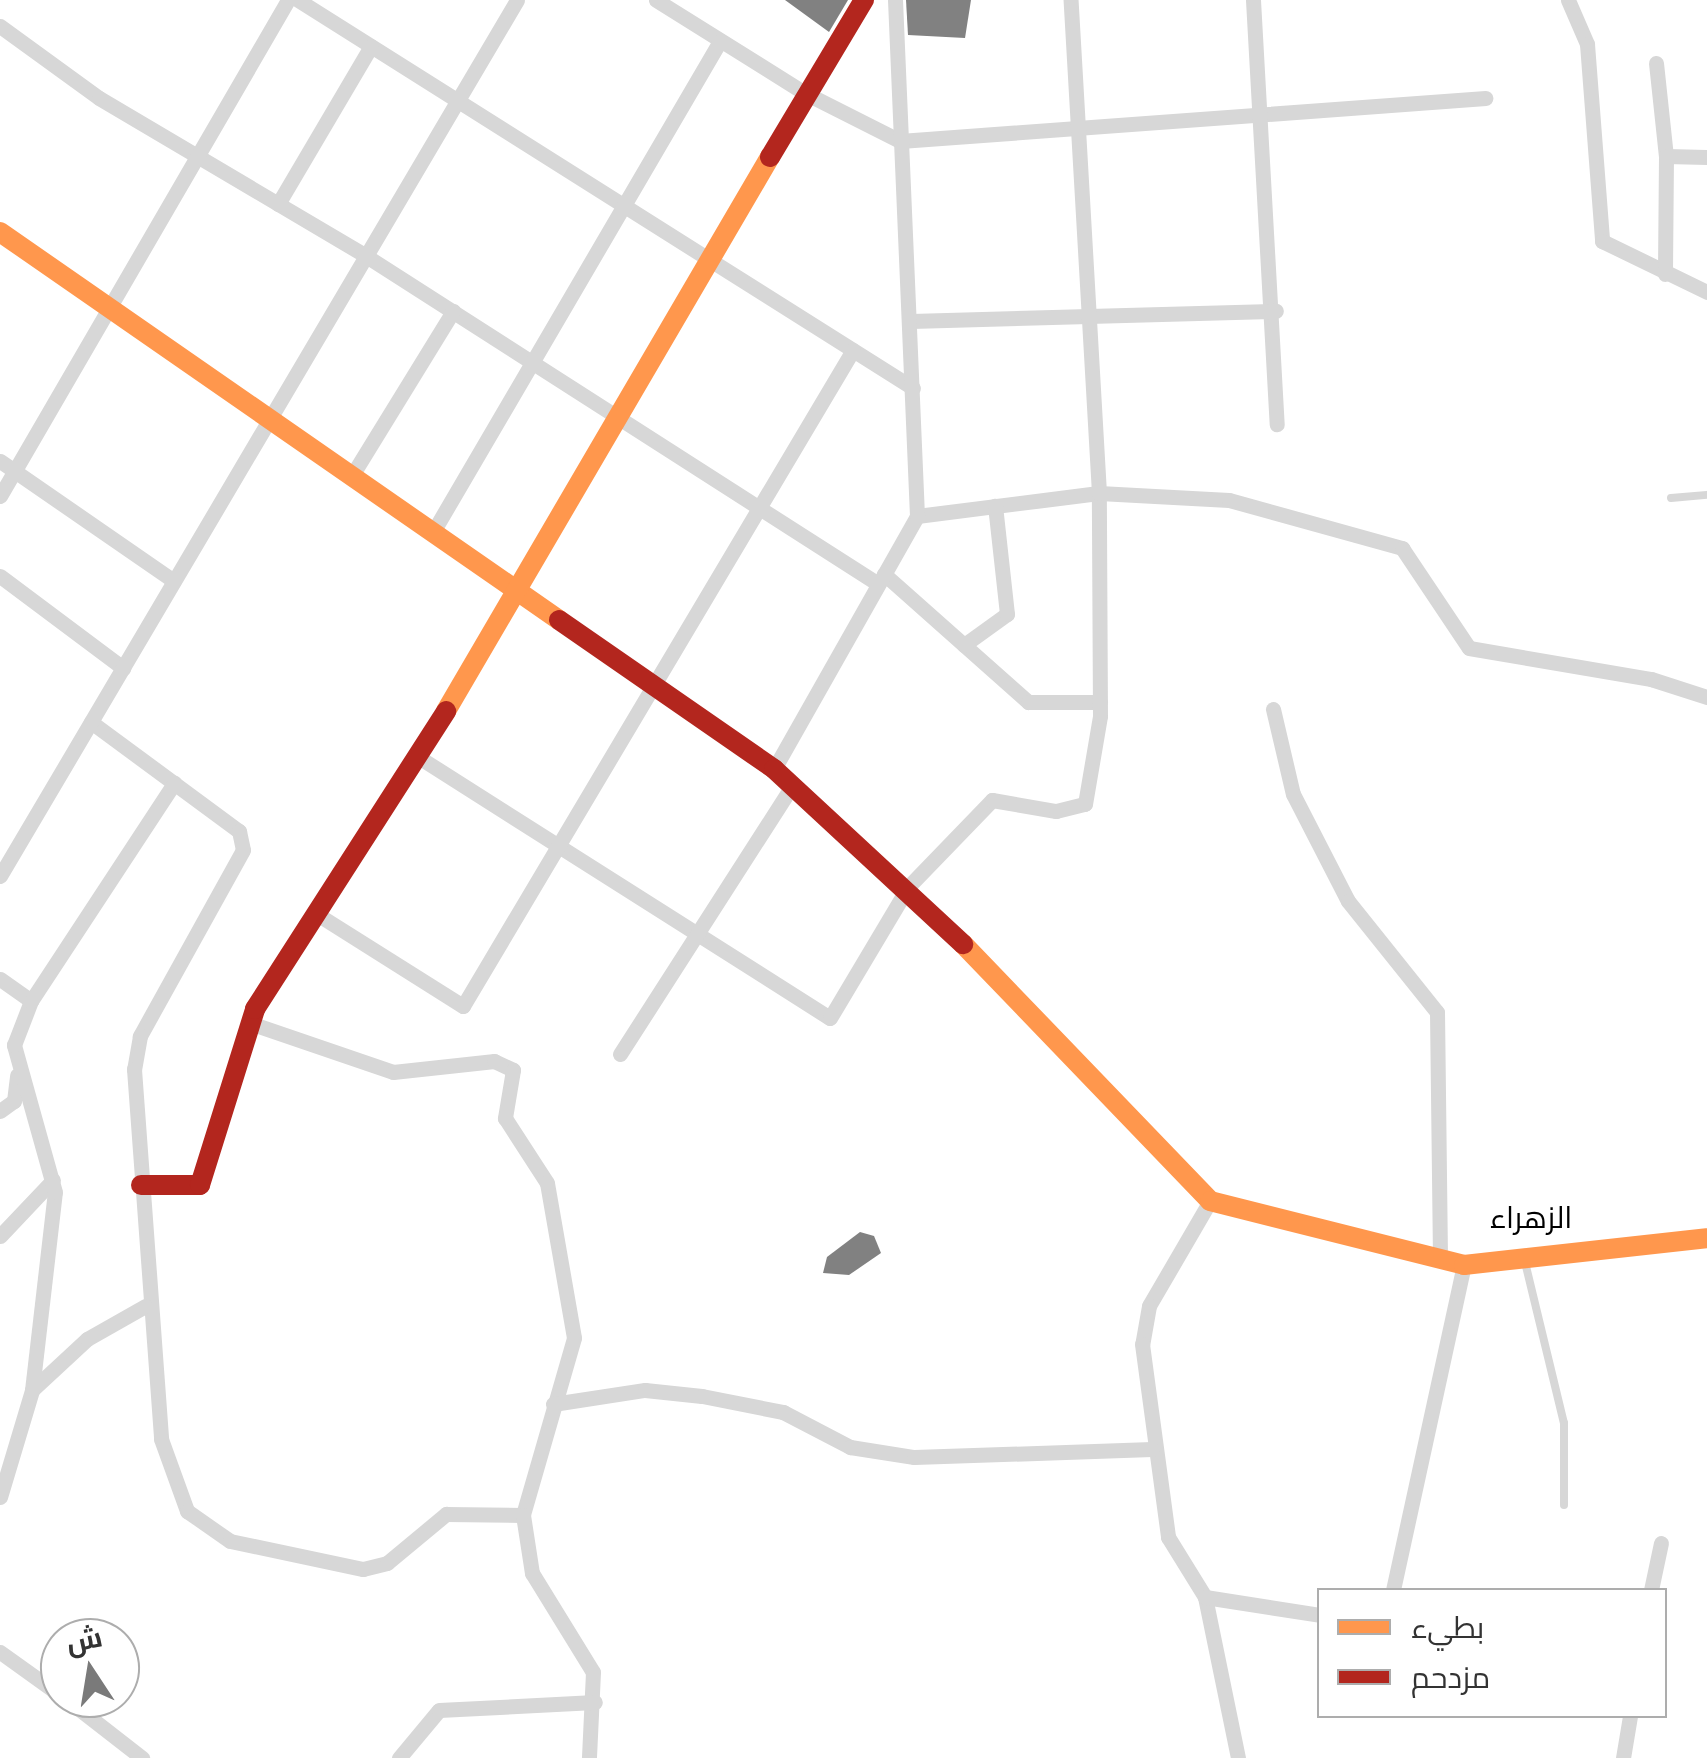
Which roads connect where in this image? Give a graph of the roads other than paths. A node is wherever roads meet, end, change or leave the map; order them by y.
1 (288, 0) edge
2 (298, 0) edge
3 (517, 0) edge
4 (656, 0) edge
5 (864, 0) edge
6 (894, 0) edge
7 (1071, 0) edge
8 (1254, 0) edge
9 (1568, 0) edge
10 (0, 26) edge
11 (720, 41) junction
12 (371, 46) junction
13 (1656, 63) dead end
14 (805, 94) junction
15 (1485, 98) dead end
16 (458, 101) junction
17 (1264, 110) junction
18 (1080, 124) junction
19 (900, 140) junction
20 (197, 156) junction
21 (1666, 156) junction
22 (1707, 157) edge
23 (278, 204) junction
24 (626, 207) junction
25 (0, 232) edge
26 (366, 256) junction
27 (712, 260) junction
28 (1665, 274) junction
29 (1705, 290) edge
30 (108, 308) junction
31 (1276, 310) junction
32 (453, 311) junction
33 (1088, 316) junction
34 (911, 321) junction
35 (854, 350) junction
36 (534, 363) junction
37 (913, 388) junction
38 (616, 416) junction
39 (268, 422) junction
40 (1277, 424) dead end
41 (0, 461) edge
42 (15, 471) junction
43 (351, 477) junction
44 (1099, 493) junction
45 (1707, 495) edge
46 (0, 496) edge
47 (1671, 498) dead end
48 (995, 506) junction
49 (760, 509) junction
50 (917, 516) junction
51 (432, 532) junction
52 (0, 576) edge
53 (881, 579) junction
54 (174, 581) junction
55 (522, 592) junction
56 (964, 645) junction
57 (122, 668) junction
58 (658, 683) junction
59 (1707, 697) edge
60 (1100, 702) junction
61 (1274, 709) dead end
62 (91, 722) junction
63 (420, 758) junction
64 (774, 770) junction
65 (174, 784) junction
66 (792, 786) junction
67 (559, 846) junction
68 (0, 876) edge
69 (908, 887) junction
70 (320, 916) junction
71 (697, 934) junction
72 (0, 980) edge
73 (30, 1001) junction
74 (250, 1023) junction
75 (620, 1054) dead end
76 (18, 1071) junction
77 (0, 1111) edge
78 (53, 1180) junction
79 (141, 1185) junction
80 (1210, 1201) junction
81 (0, 1236) edge
82 (1707, 1238) edge
83 (1524, 1258) junction
84 (1440, 1260) junction
85 (1464, 1265) junction
86 (145, 1306) junction
87 (32, 1390) junction
88 (553, 1404) junction
89 (1152, 1449) junction
90 (0, 1497) edge
91 (1564, 1505) dead end
92 (522, 1515) junction
93 (1661, 1543) dead end
94 (1392, 1588) edge
95 (1651, 1588) edge
96 (1205, 1597) junction
97 (1317, 1615) edge
98 (0, 1652) edge
99 (40, 1681) edge
100 (595, 1702) junction
101 (90, 1718) edge
102 (1630, 1718) edge
103 (142, 1758) edge
104 (399, 1758) edge
105 (589, 1758) edge
106 (1238, 1758) edge
107 (1623, 1758) edge

1 - 20 street
2 - 12 street
3 - 16 street
4 - 11 street
5 - 14 street
6 - 19 street
7 - 18 street
8 - 17 street
9 - 28 street
10 - 20 street
11 - 14 street
11 - 24 street
12 - 16 street
12 - 23 street
13 - 21 street
14 - 19 street
14 - 27 street
15 - 17 street
16 - 24 street
16 - 26 street
17 - 18 street
17 - 31 street
18 - 19 street
18 - 33 street
19 - 34 street
20 - 23 street
20 - 30 street
21 - 22 street
21 - 28 street
23 - 26 street
24 - 27 street
24 - 36 street
25 - 30 street
26 - 32 street
26 - 39 street
27 - 35 street
27 - 38 street
28 - 29 street
30 - 39 street
30 - 42 street
31 - 33 street
31 - 40 street
32 - 36 street
32 - 43 street
33 - 34 street
33 - 44 street
34 - 37 street
35 - 37 street
35 - 49 street
36 - 38 street
36 - 51 street
37 - 50 street
38 - 49 street
38 - 55 street
39 - 43 street
39 - 54 street
41 - 42 street
42 - 46 street
42 - 54 street
43 - 51 street
44 - 48 street
44 - 59 street
44 - 60 street
45 - 47 lane
48 - 50 street
48 - 56 street
49 - 53 street
49 - 58 street
50 - 53 street
51 - 55 street
52 - 57 street
53 - 56 street
53 - 64 street
54 - 57 street
55 - 58 street
55 - 63 street
56 - 60 street
57 - 62 street
58 - 64 street
58 - 67 street
60 - 69 street
61 - 84 street
62 - 65 street
62 - 68 street
63 - 67 street
63 - 70 street
64 - 66 street
65 - 73 street
65 - 79 street
66 - 69 street
66 - 71 street
67 - 70 street
67 - 71 street
69 - 71 street
69 - 80 street
70 - 74 street
71 - 75 street
72 - 73 street
73 - 76 street
74 - 79 street
74 - 88 street
76 - 77 street
76 - 78 street
78 - 81 street
78 - 87 street
79 - 86 street
80 - 84 street
80 - 89 street
82 - 83 street
83 - 85 street
83 - 91 lane
84 - 85 street
85 - 94 street
86 - 87 street
86 - 92 street
87 - 90 street
88 - 89 street
88 - 92 street
89 - 96 street
92 - 100 street
93 - 95 street
96 - 97 street
96 - 106 street
98 - 99 street
100 - 104 street
100 - 105 street
101 - 103 street
102 - 107 street

